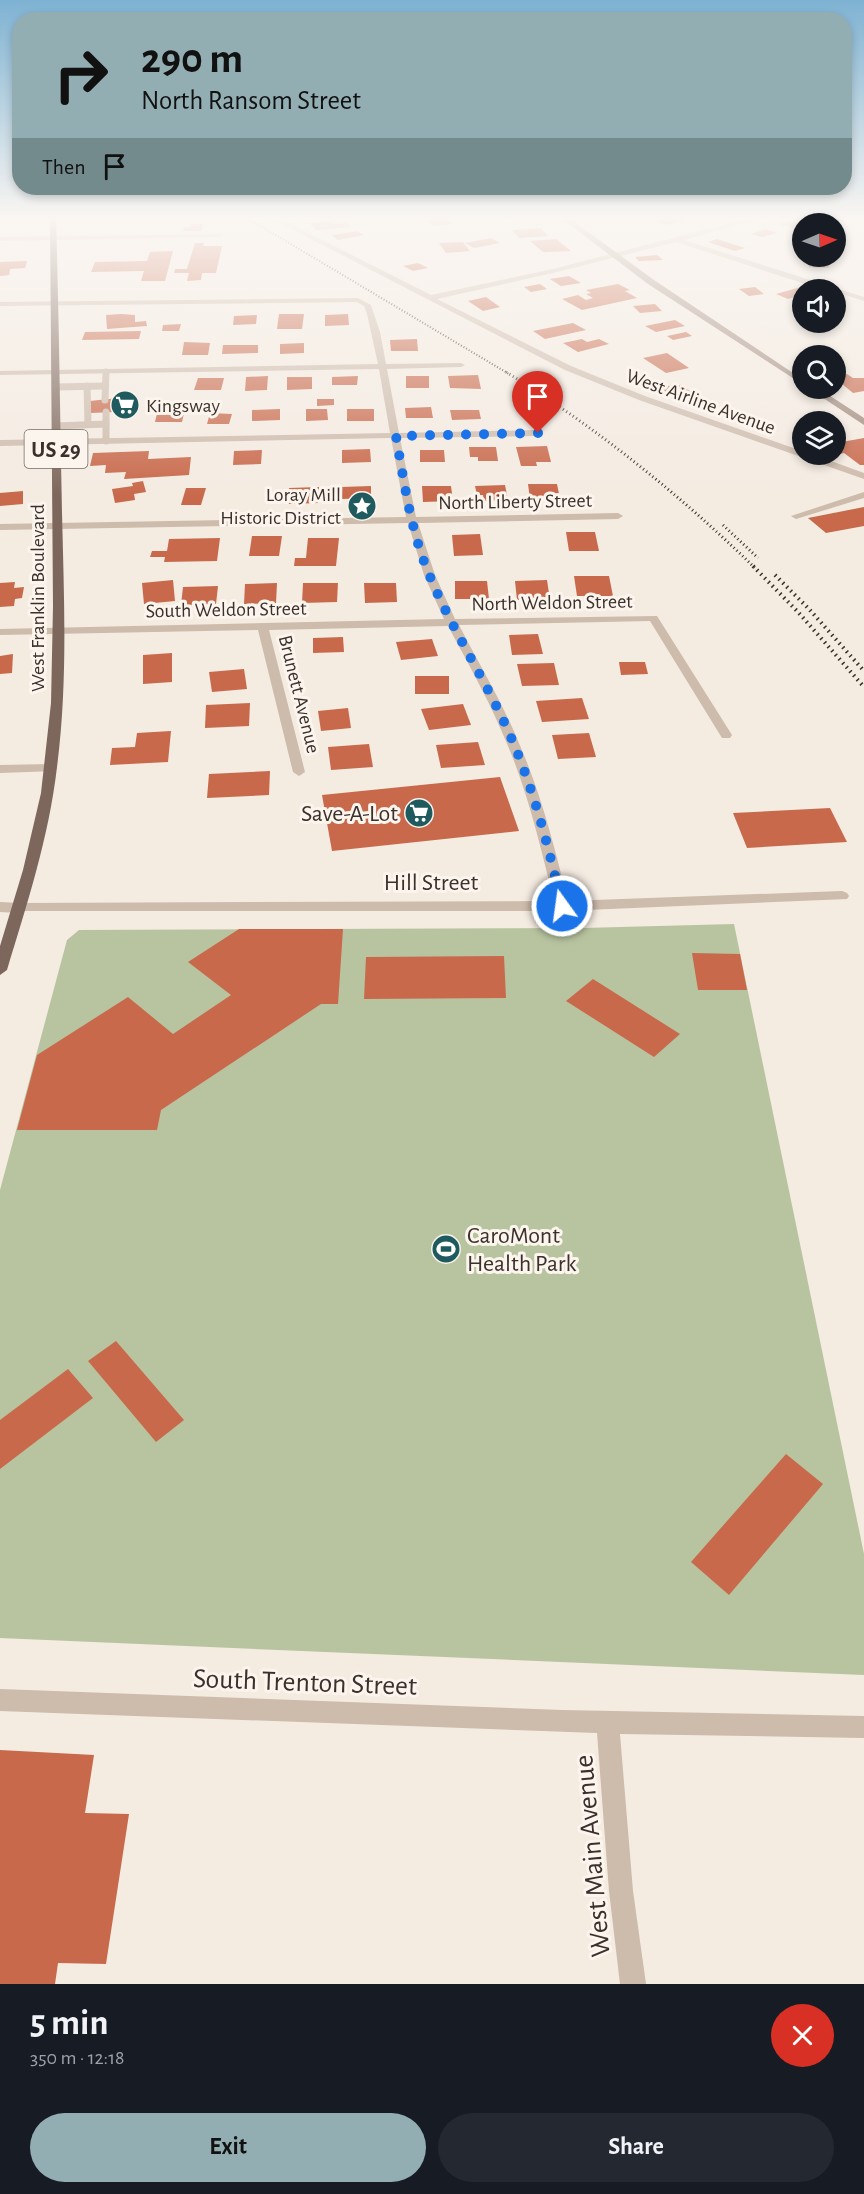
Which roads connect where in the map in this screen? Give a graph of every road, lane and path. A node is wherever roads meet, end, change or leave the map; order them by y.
1 (54, 311) edge
2 (369, 311) edge
3 (454, 311) edge
4 (695, 311) edge
5 (461, 365) dead end
6 (382, 367) junction
7 (55, 372) junction
8 (106, 372) junction
9 (0, 373) edge
10 (792, 375) edge
11 (87, 386) junction
12 (105, 386) junction
13 (56, 387) junction
14 (829, 399) edge
15 (105, 400) dead end
16 (106, 412) dead end
17 (864, 422) edge
18 (88, 424) junction
19 (106, 424) junction
20 (56, 426) junction
21 (538, 433) dead end
22 (396, 436) junction
23 (106, 441) junction
24 (56, 442) junction
25 (0, 443) edge
26 (864, 476) edge
27 (864, 495) edge
28 (618, 516) dead end
29 (796, 516) dead end
30 (412, 521) junction
31 (57, 526) junction
32 (0, 527) edge
33 (453, 621) junction
34 (263, 626) junction
35 (60, 631) junction
36 (0, 632) edge
37 (726, 735) dead end
38 (51, 768) junction
39 (0, 769) edge
40 (299, 772) dead end
41 (842, 896) dead end
42 (562, 906) junction
43 (0, 907) edge
44 (19, 908) junction
45 (0, 970) edge
46 (0, 1700) edge
47 (608, 1722) junction
48 (864, 1727) edge
49 (633, 1984) edge

1 - 7 main road, West Franklin Boulevard / US 29
2 - 6 street
3 - 26 street, West Airline Avenue
4 - 10 main road
5 - 6 street
6 - 8 street
6 - 22 street
7 - 8 street
7 - 9 street
7 - 13 main road, West Franklin Boulevard / US 29
8 - 12 lane
11 - 12 lane
11 - 13 lane
11 - 18 lane
12 - 15 lane
13 - 20 main road, West Franklin Boulevard / US 29
14 - 17 main road
16 - 19 lane
18 - 19 lane
18 - 20 lane
19 - 23 lane
20 - 24 main road, West Franklin Boulevard / US 29
21 - 22 street
22 - 23 street
22 - 30 street
23 - 24 street
24 - 25 street
24 - 31 main road, West Franklin Boulevard / US 29
27 - 29 street
28 - 30 street, North Liberty Street
30 - 31 street, North Liberty Street
30 - 33 street
31 - 32 street, North Liberty Street
31 - 35 main road, West Franklin Boulevard / US 29
33 - 34 street, South Weldon Street
33 - 37 street, North Weldon Street
33 - 42 street
34 - 35 street, South Weldon Street
34 - 40 street, Brunett Avenue
35 - 36 street, South Weldon Street
35 - 38 main road, West Franklin Boulevard / US 29
38 - 39 street
38 - 44 main road, West Franklin Boulevard / US 29
41 - 42 street, Hill Street
42 - 44 street, Hill Street
43 - 44 lane
44 - 45 main road, West Franklin Boulevard / US 29
46 - 47 street, South Trenton Street
47 - 48 street, South Trenton Street
47 - 49 street, West Main Avenue

